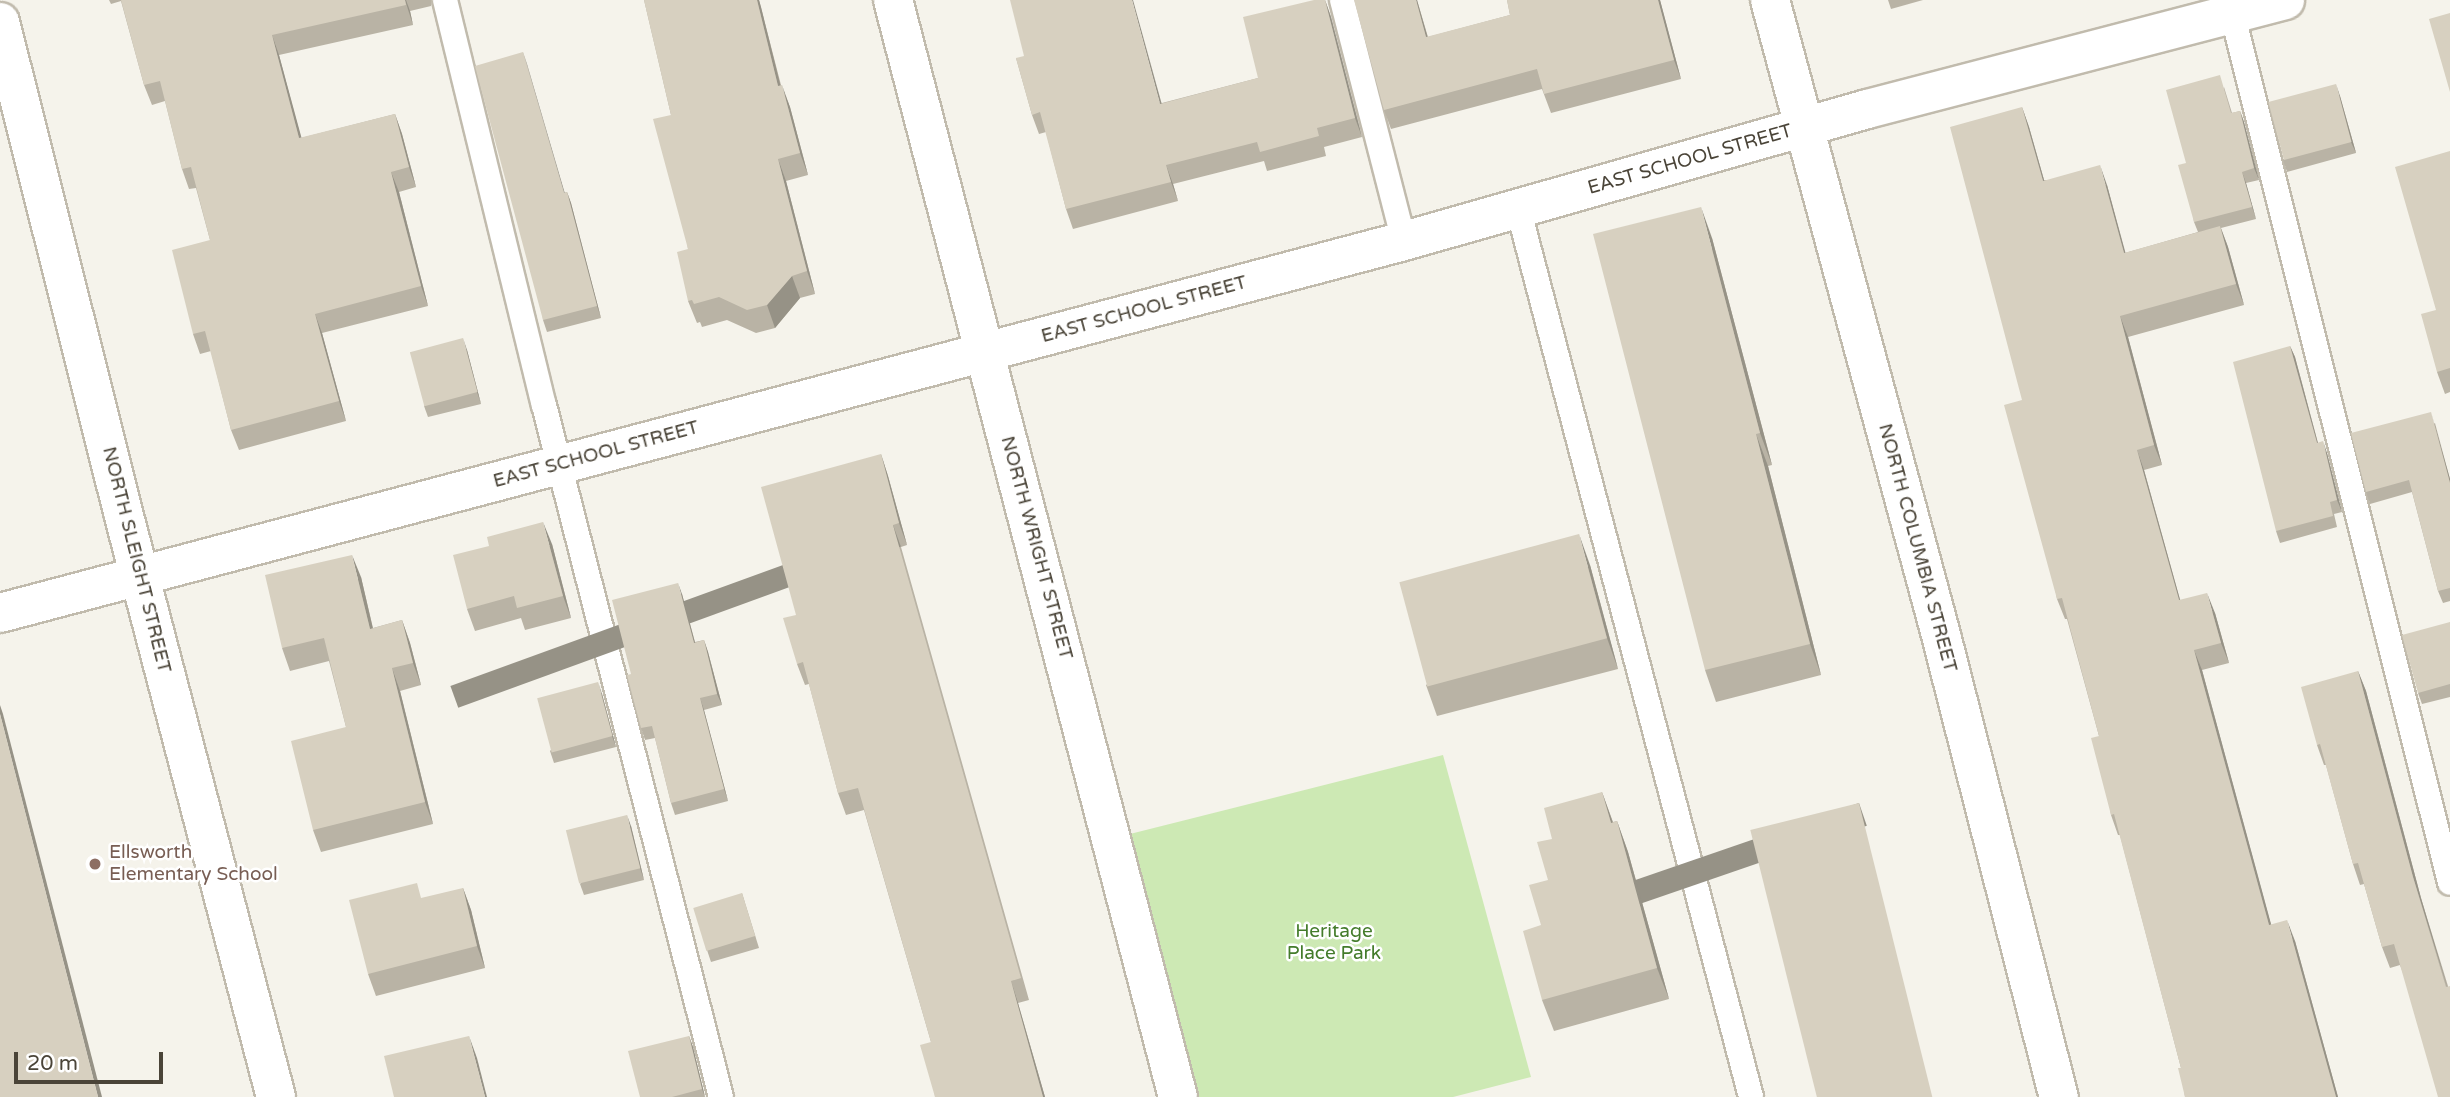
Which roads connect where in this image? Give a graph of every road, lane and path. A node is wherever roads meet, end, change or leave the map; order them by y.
1 (445, 0) edge
2 (893, 0) edge
3 (1342, 0) edge
4 (1770, 0) edge
5 (2285, 0) edge
6 (2231, 7) edge
7 (0, 22) edge
8 (1804, 128) junction
9 (1518, 208) junction
10 (1404, 240) junction
11 (984, 352) junction
12 (560, 465) junction
13 (139, 576) junction
14 (0, 613) edge
15 (2450, 883) edge
16 (276, 1097) edge
17 (721, 1097) edge
18 (1178, 1097) edge
19 (1751, 1097) edge
20 (2059, 1097) edge

1 - 12 lane
2 - 11 street, NORTH WRIGHT STREET
3 - 10 lane
4 - 8 street, NORTH COLUMBIA STREET
5 - 6 street, EAST SCHOOL STREET
6 - 8 street, EAST SCHOOL STREET
6 - 15 lane
7 - 13 street, NORTH SLEIGHT STREET
8 - 9 street, EAST SCHOOL STREET
8 - 20 street, NORTH COLUMBIA STREET
9 - 10 street, EAST SCHOOL STREET
9 - 19 lane
10 - 11 street, EAST SCHOOL STREET
11 - 12 street, EAST SCHOOL STREET
11 - 18 street, NORTH WRIGHT STREET
12 - 13 street, EAST SCHOOL STREET
12 - 17 lane
13 - 14 street, EAST SCHOOL STREET
13 - 16 street, NORTH SLEIGHT STREET

